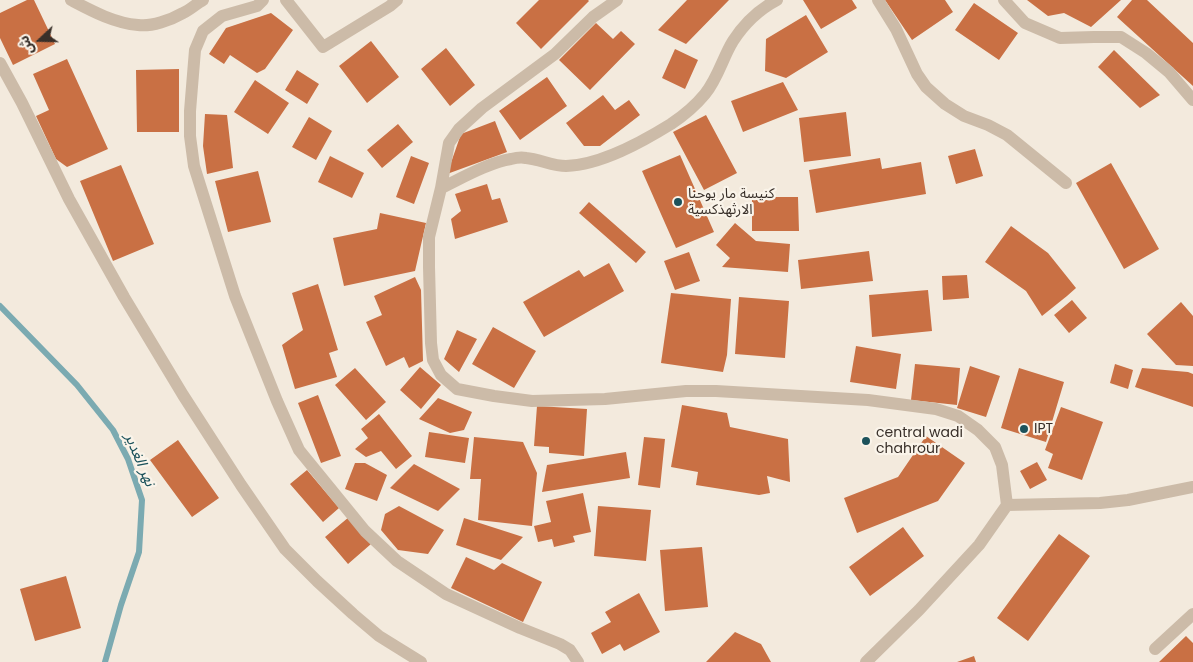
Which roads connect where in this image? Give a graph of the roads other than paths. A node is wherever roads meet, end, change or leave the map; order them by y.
1 (71, 0) edge
2 (203, 0) edge
3 (263, 0) edge
4 (286, 0) edge
5 (396, 0) edge
6 (617, 0) edge
7 (777, 0) edge
8 (878, 0) edge
9 (1004, 0) edge
10 (0, 62) edge
11 (1193, 100) edge
12 (1066, 183) dead end
13 (441, 188) junction
14 (1193, 487) edge
15 (1007, 504) junction
16 (1193, 614) edge
17 (1155, 650) dead end
18 (420, 662) edge
19 (578, 662) edge
20 (866, 662) edge

1 - 2 street
3 - 19 street
4 - 5 street
6 - 13 street
7 - 13 street
8 - 12 street
9 - 11 street
10 - 18 street
13 - 15 street
14 - 15 street
15 - 20 street
16 - 17 street

